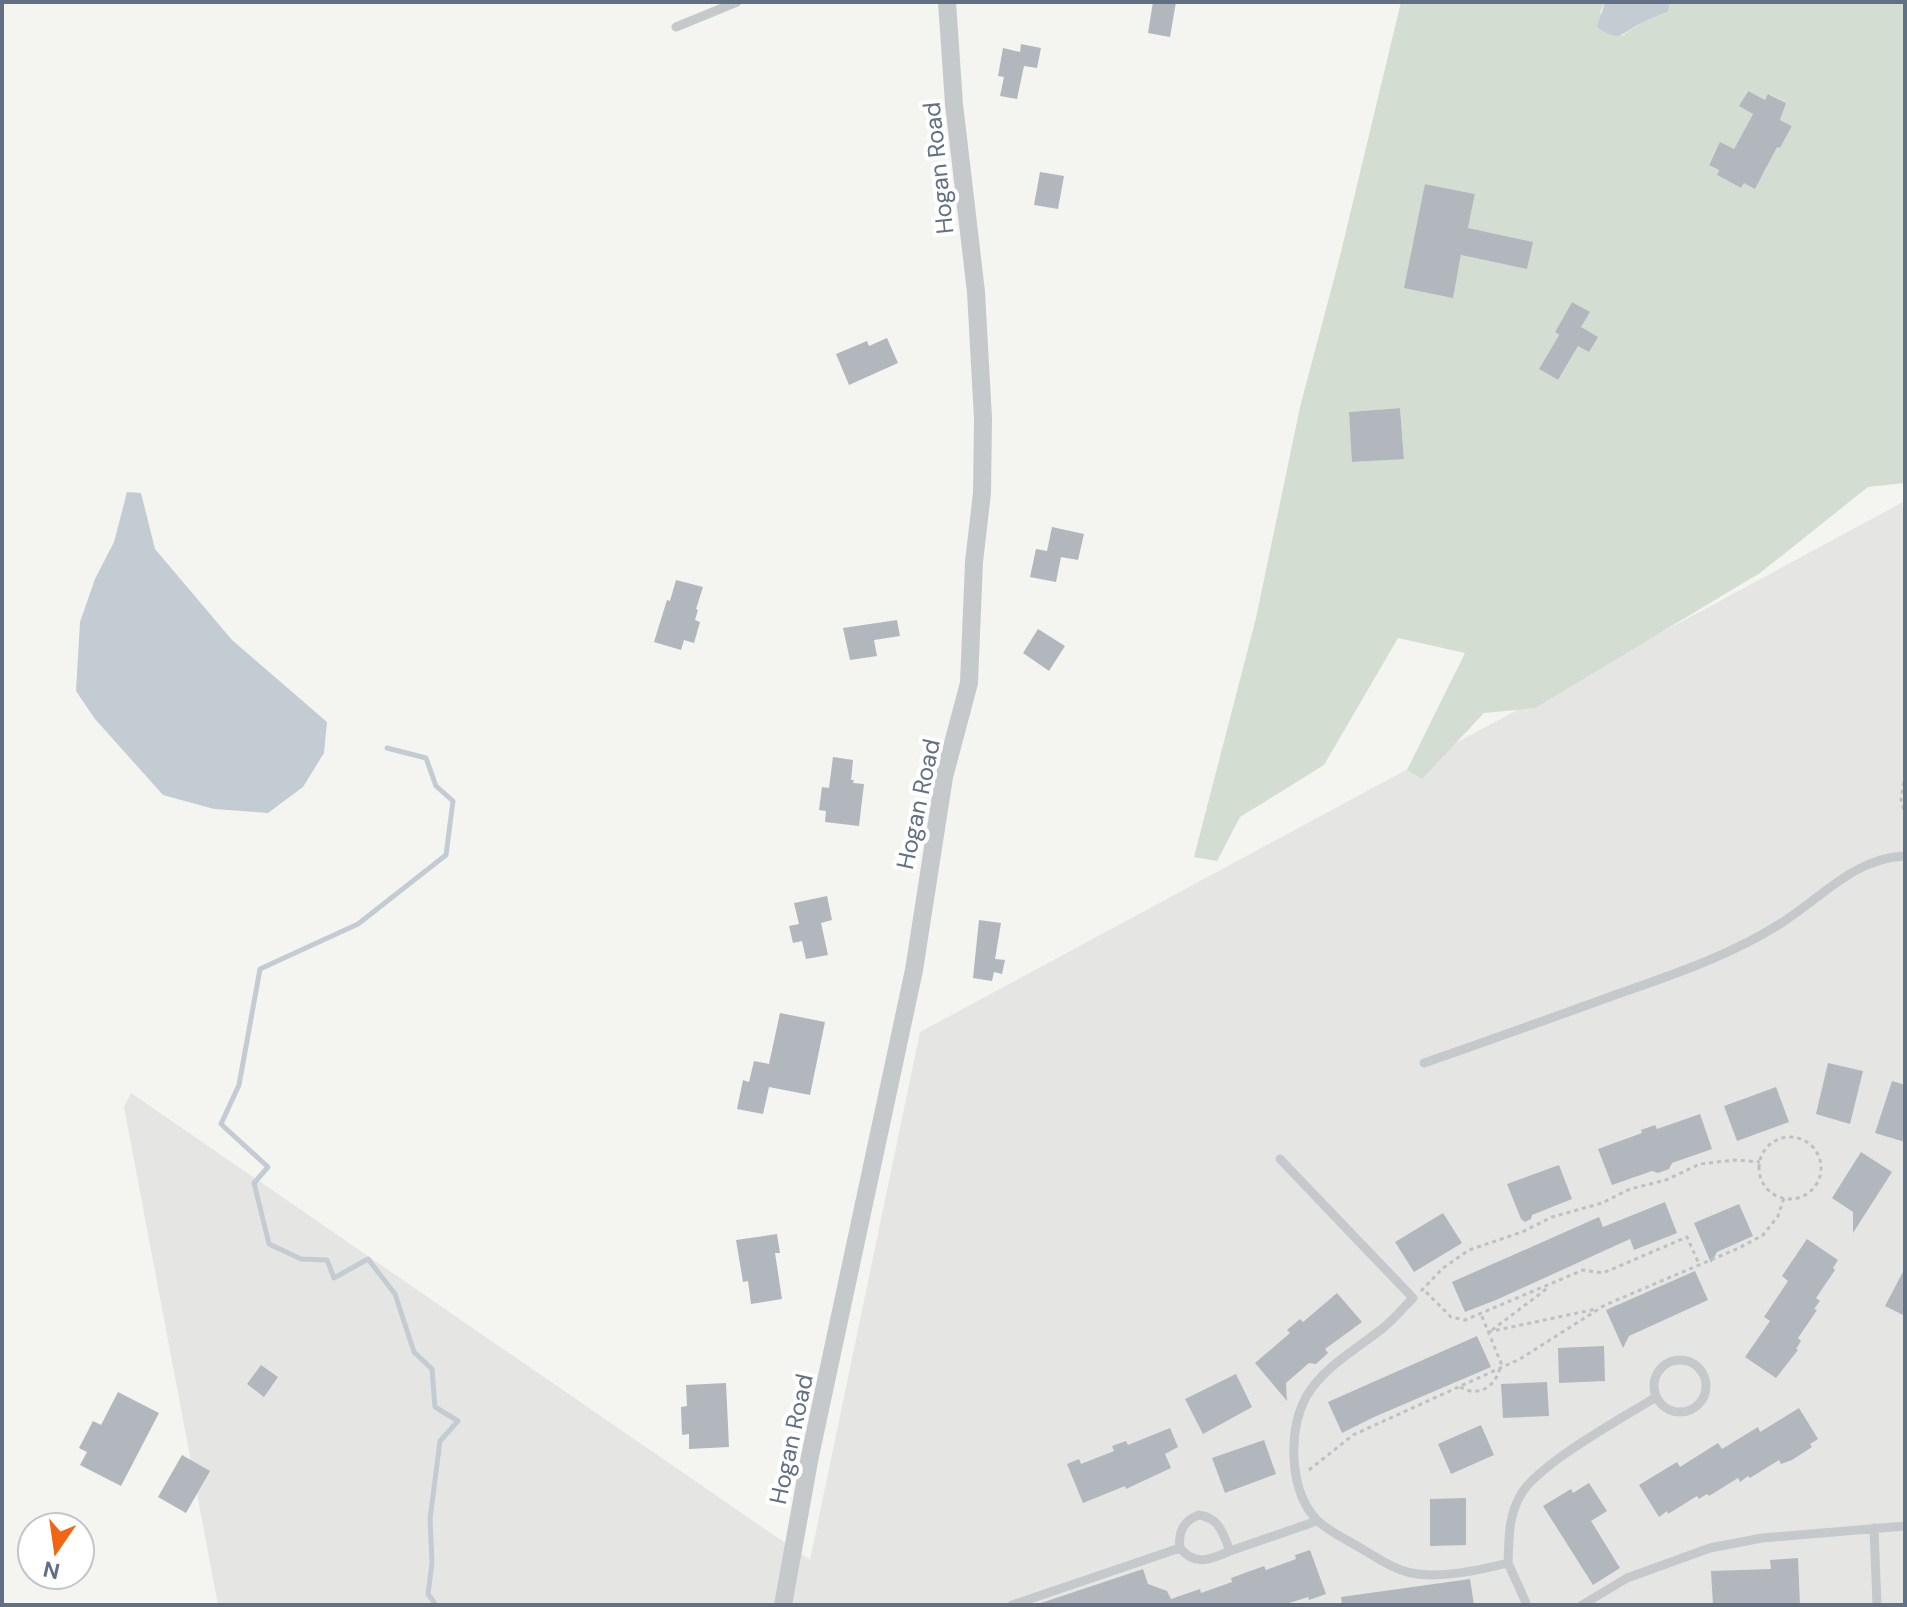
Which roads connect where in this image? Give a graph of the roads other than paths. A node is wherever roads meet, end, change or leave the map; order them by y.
1 (737, 2) edge
2 (947, 2) edge
3 (676, 27) dead end
4 (1905, 856) edge
5 (1424, 1063) dead end
6 (1280, 1159) dead end
7 (1656, 1397) junction
8 (1317, 1521) junction
9 (1905, 1526) edge
10 (1874, 1528) junction
11 (1180, 1548) junction
12 (1230, 1551) junction
13 (1508, 1563) junction
14 (783, 1605) edge
15 (1012, 1605) edge
16 (1527, 1605) edge
17 (1582, 1605) edge
18 (1877, 1605) edge

1 - 3 lane
2 - 14 street, Hogan Road
4 - 5 lane
6 - 8 lane
7 - 7 lane
7 - 13 lane
8 - 12 lane
8 - 13 lane
9 - 10 lane
10 - 17 lane
10 - 18 lane
11 - 12 lane
11 - 12 lane
11 - 15 lane
13 - 16 lane

